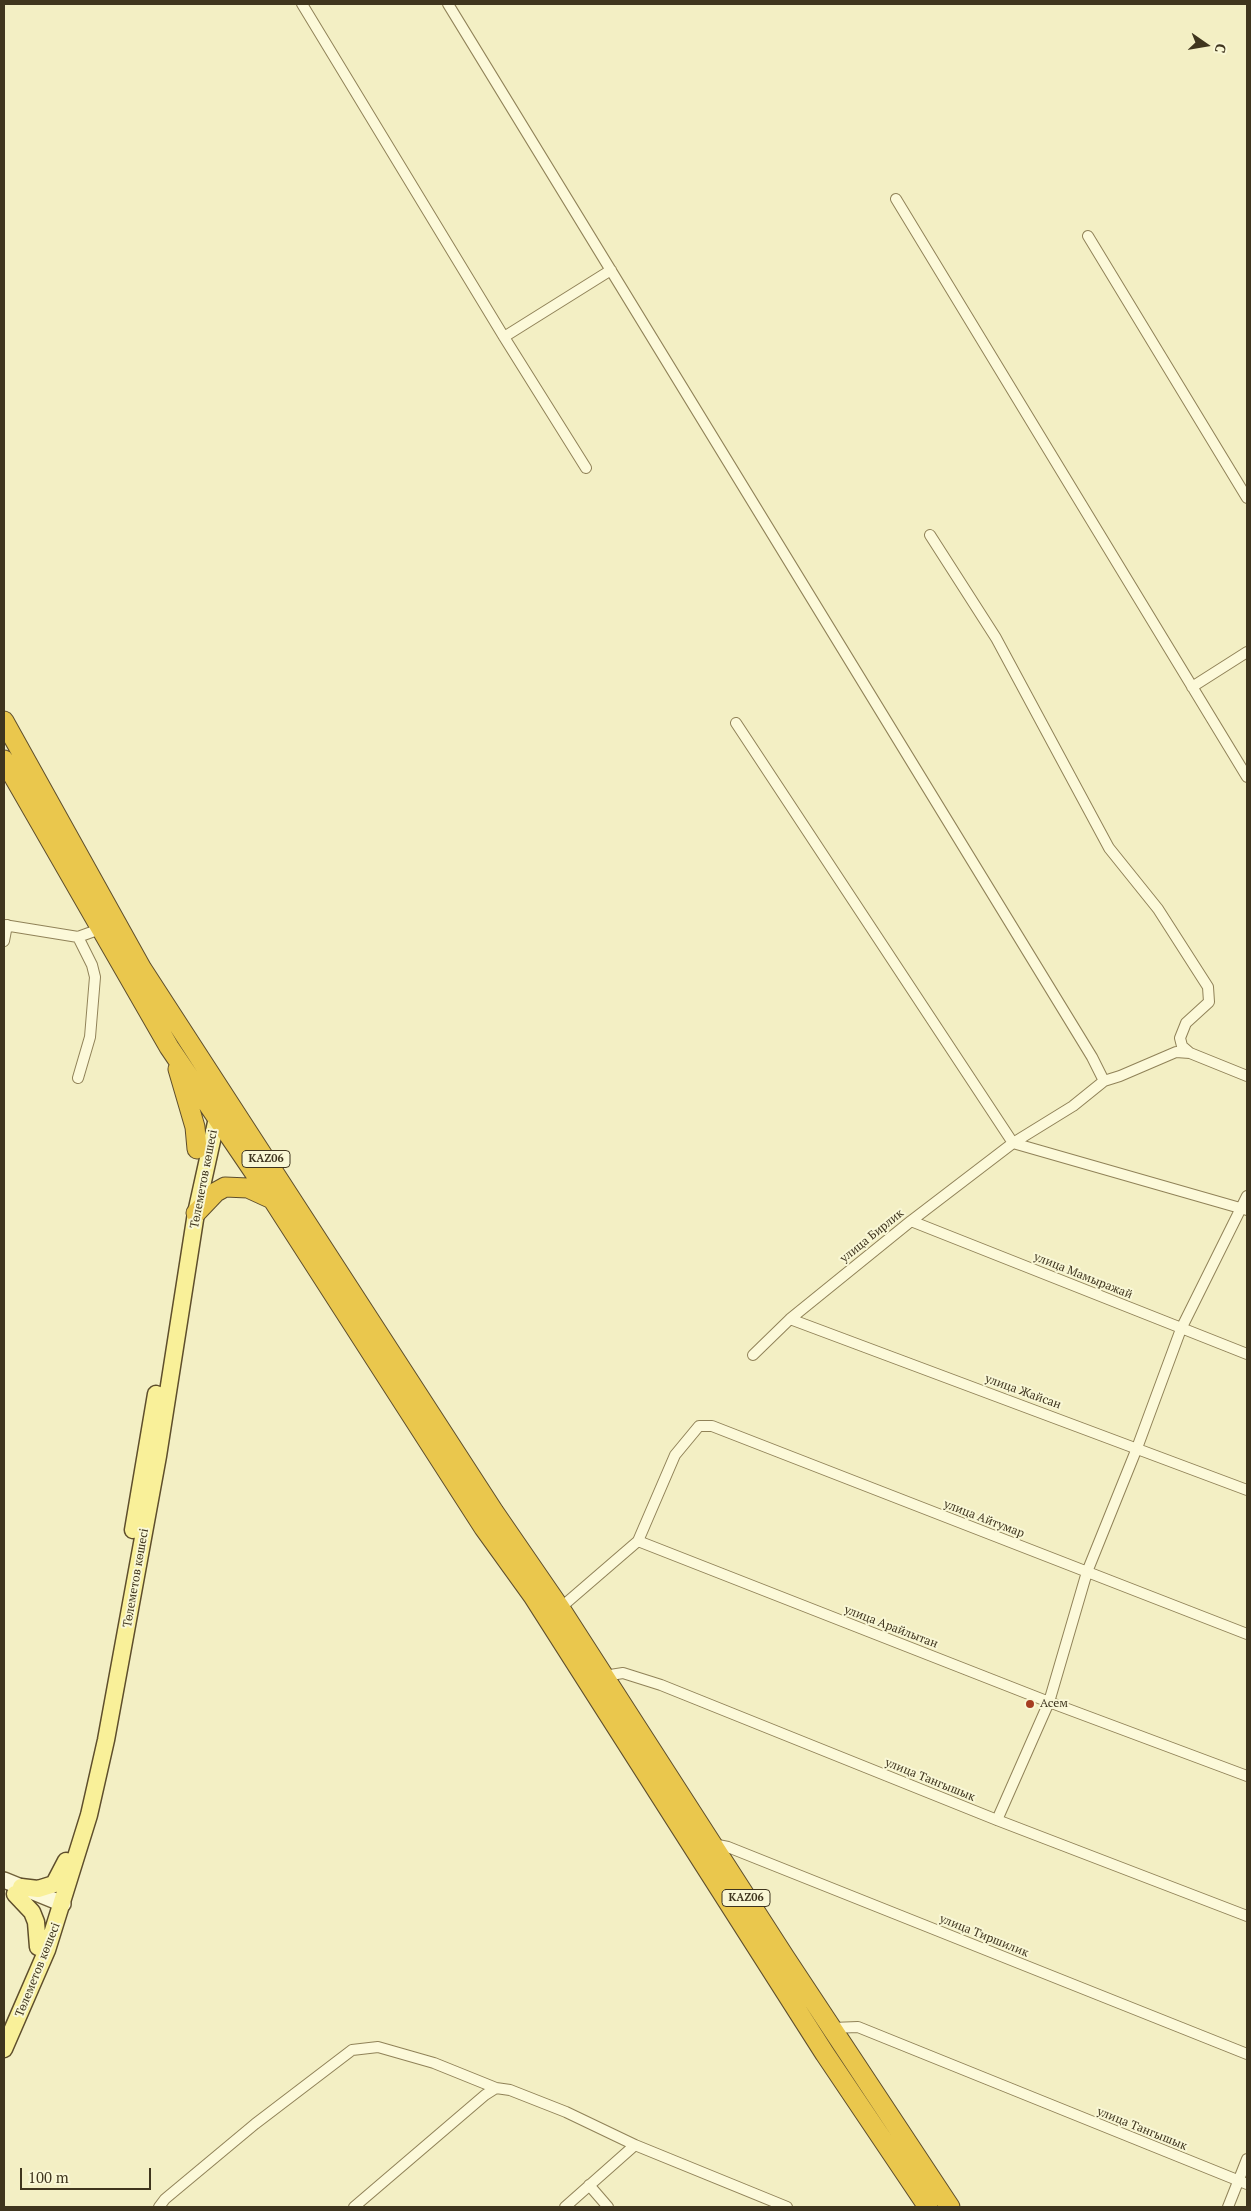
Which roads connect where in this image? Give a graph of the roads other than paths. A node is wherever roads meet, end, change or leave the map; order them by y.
1 (302, 4) edge
2 (448, 4) edge
3 (896, 199) dead end
4 (1088, 236) dead end
5 (611, 270) junction
6 (504, 337) junction
7 (586, 468) dead end
8 (1247, 498) edge
9 (930, 535) dead end
10 (1247, 652) edge
11 (1192, 687) junction
12 (4, 721) edge
13 (736, 723) dead end
14 (4, 760) edge
15 (1247, 777) edge
16 (5, 925) edge
17 (100, 929) junction
18 (78, 937) junction
19 (4, 941) edge
20 (169, 1047) junction
21 (1190, 1052) junction
22 (1243, 1074) edge
23 (78, 1078) dead end
24 (1104, 1081) junction
25 (216, 1099) junction
26 (1013, 1143) junction
27 (197, 1149) junction
28 (1247, 1196) edge
29 (273, 1200) junction
30 (1244, 1209) edge
31 (196, 1213) junction
32 (910, 1221) junction
33 (790, 1318) junction
34 (1181, 1329) junction
35 (1247, 1354) edge
36 (753, 1355) dead end
37 (1137, 1448) junction
38 (1247, 1490) edge
39 (638, 1541) junction
40 (1087, 1572) junction
41 (553, 1613) junction
42 (1247, 1634) edge
43 (604, 1676) junction
44 (1049, 1702) junction
45 (1247, 1776) edge
46 (997, 1820) junction
47 (712, 1844) junction
48 (66, 1861) junction
49 (4, 1880) edge
50 (13, 1891) edge
51 (57, 1906) junction
52 (1247, 1916) edge
53 (38, 1947) junction
54 (4, 2025) edge
55 (832, 2028) junction
56 (4, 2049) edge
57 (1247, 2054) edge
58 (496, 2088) junction
59 (635, 2145) junction
60 (1247, 2159) edge
61 (1243, 2183) edge
62 (589, 2186) junction
63 (767, 2203) edge
64 (159, 2207) edge
65 (354, 2207) edge
66 (565, 2207) edge
67 (608, 2207) edge
68 (786, 2207) edge
69 (928, 2207) edge
70 (950, 2207) edge
71 (1228, 2207) edge

1 - 6 street
2 - 5 street
3 - 11 street
4 - 8 street
5 - 6 street
5 - 24 street
6 - 7 street
9 - 21 street
10 - 11 street
11 - 15 street
12 - 25 highway, KАZ06
13 - 26 street
14 - 17 highway, KАZ06
16 - 18 street
16 - 19 street
17 - 18 street
17 - 20 highway, KАZ06
18 - 23 street
20 - 25 highway, KАZ06
20 - 27 highway
21 - 22 street
21 - 24 street, улица Бирлик
24 - 26 street, улица Бирлик
25 - 27 main road, Төлеметов көшесі
25 - 29 highway, KАZ06
25 - 31 main road, Төлеметов көшесі
25 - 41 highway, KАZ06
26 - 30 street
26 - 32 street, улица Бирлик
27 - 48 main road, Төлеметов көшесі
28 - 30 street
29 - 31 highway
29 - 41 highway, KАZ06
30 - 34 street
31 - 51 main road, Төлеметов көшесі
32 - 33 street, улица Бирлик
32 - 34 street, улица Мамыражай
33 - 36 street, улица Бирлик
33 - 37 street, улица Жайсан
34 - 35 street, улица Мамыражай
34 - 37 street
37 - 38 street, улица Жайсан
37 - 40 street
39 - 40 street, улица Айтумар
39 - 41 street
39 - 44 street, улица Арайлытан
40 - 42 street, улица Айтумар
40 - 44 street
41 - 43 highway, KАZ06
41 - 69 highway, KАZ06
43 - 46 street, улица Тангышык
43 - 47 highway, KАZ06
44 - 45 street, улица Арайлытан
44 - 46 street
46 - 52 street, улица Тангышык
47 - 55 highway, KАZ06
47 - 57 street, улица Тиршилик
48 - 50 main road
48 - 51 main road, Төлеметов көшесі
49 - 50 street
50 - 51 street
50 - 53 main road
51 - 53 main road, Төлеметов көшесі
51 - 56 main road, Төлеметов көшесі
53 - 54 main road, Төлеметов көшесі
55 - 61 street, улица Тангышык
55 - 70 highway, KАZ06
58 - 59 street
58 - 64 street
58 - 65 street
59 - 62 street
59 - 63 street
60 - 61 street
61 - 71 street
62 - 66 street
62 - 67 street
63 - 68 street

